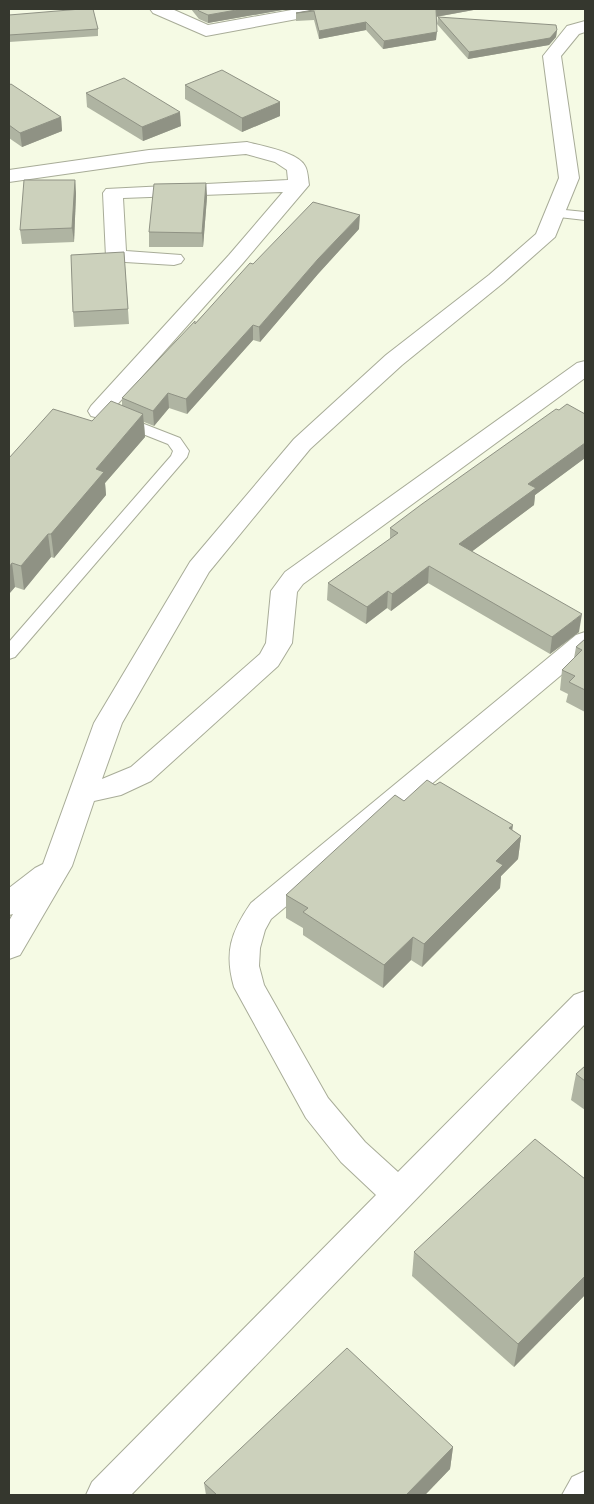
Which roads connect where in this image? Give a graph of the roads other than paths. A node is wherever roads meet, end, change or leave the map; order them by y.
1 (159, 9) edge
2 (324, 9) edge
3 (585, 26) edge
4 (9, 176) edge
5 (300, 185) junction
6 (555, 213) junction
7 (585, 216) edge
8 (174, 259) dead end
9 (585, 368) edge
10 (99, 411) joint
11 (585, 641) edge
12 (9, 653) edge
13 (83, 792) junction
14 (57, 866) junction
15 (9, 904) edge
16 (9, 947) edge
17 (585, 1004) edge
18 (399, 1194) junction
19 (585, 1490) edge
20 (105, 1495) edge
21 (580, 1495) edge

1 - 2 street
3 - 6 street
4 - 5 street
5 - 8 street
5 - 10 street
6 - 7 lane
6 - 13 street
9 - 13 street
10 - 12 lane
11 - 18 street
13 - 14 street
14 - 15 street
14 - 16 street
17 - 18 street
18 - 20 street
19 - 21 street

